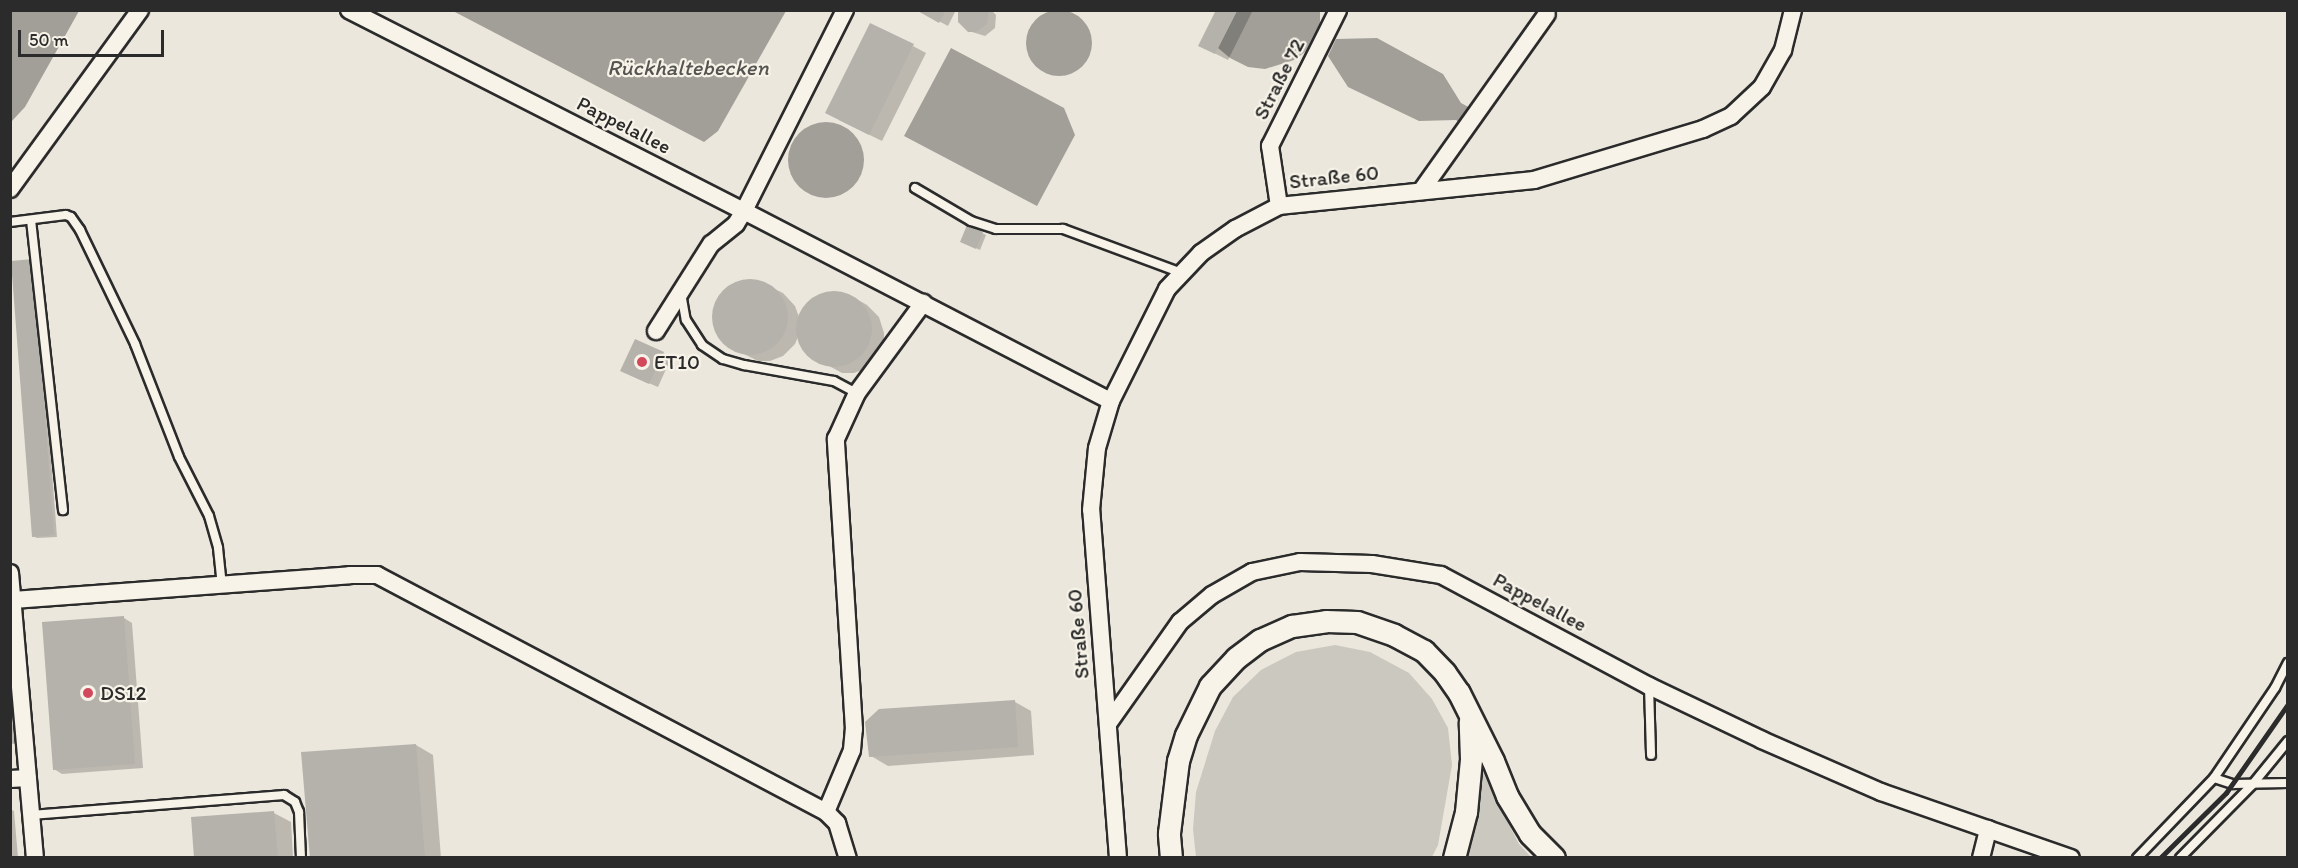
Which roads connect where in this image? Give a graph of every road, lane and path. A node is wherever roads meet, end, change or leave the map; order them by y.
1 (140, 10) edge
2 (349, 10) edge
3 (845, 10) edge
4 (1338, 10) edge
5 (1793, 10) edge
6 (1547, 14) dead end
7 (915, 188) dead end
8 (10, 189) edge
9 (1421, 191) junction
10 (1280, 206) junction
11 (744, 211) junction
12 (31, 220) junction
13 (10, 222) edge
14 (1182, 273) junction
15 (681, 290) junction
16 (923, 303) junction
17 (656, 331) dead end
18 (857, 393) junction
19 (1111, 401) junction
20 (63, 510) dead end
21 (10, 573) edge
22 (222, 584) junction
23 (13, 600) junction
24 (2288, 663) edge
25 (1649, 686) junction
26 (1470, 716) junction
27 (1108, 724) junction
28 (2288, 741) edge
29 (1651, 755) dead end
30 (28, 778) junction
31 (2214, 778) junction
32 (10, 779) edge
33 (2288, 783) edge
34 (2252, 785) junction
35 (826, 812) junction
36 (31, 814) junction
37 (1988, 829) junction
38 (35, 858) edge
39 (301, 858) edge
40 (848, 858) edge
41 (1118, 858) edge
42 (1171, 858) edge
43 (1454, 858) edge
44 (1554, 858) edge
45 (1982, 858) edge
46 (2071, 858) edge
47 (2138, 858) edge
48 (2180, 858) edge

1 - 8 street
2 - 11 street, Pappelallee
3 - 11 street
4 - 10 street, Straße 72
5 - 9 street, Straße 60
6 - 9 street
7 - 14 lane
9 - 10 street, Straße 60
10 - 14 street, Straße 60
11 - 15 street
11 - 16 street, Pappelallee
12 - 13 lane
12 - 20 lane
12 - 22 lane
14 - 19 street, Straße 60
15 - 17 street
15 - 18 lane
16 - 18 street
16 - 19 street, Pappelallee
18 - 35 street
19 - 27 street, Straße 60
21 - 23 street
22 - 23 street
22 - 35 street
23 - 30 street
24 - 31 lane
25 - 27 street, Pappelallee
25 - 29 lane
25 - 37 street, Pappelallee
26 - 42 street
26 - 43 street
26 - 44 street
27 - 41 street, Straße 60
28 - 34 lane
30 - 32 street
30 - 36 street
31 - 34 lane
31 - 47 lane
33 - 34 lane
34 - 48 lane
35 - 40 street
36 - 38 street
36 - 39 lane
37 - 45 street
37 - 46 street, Pappelallee

